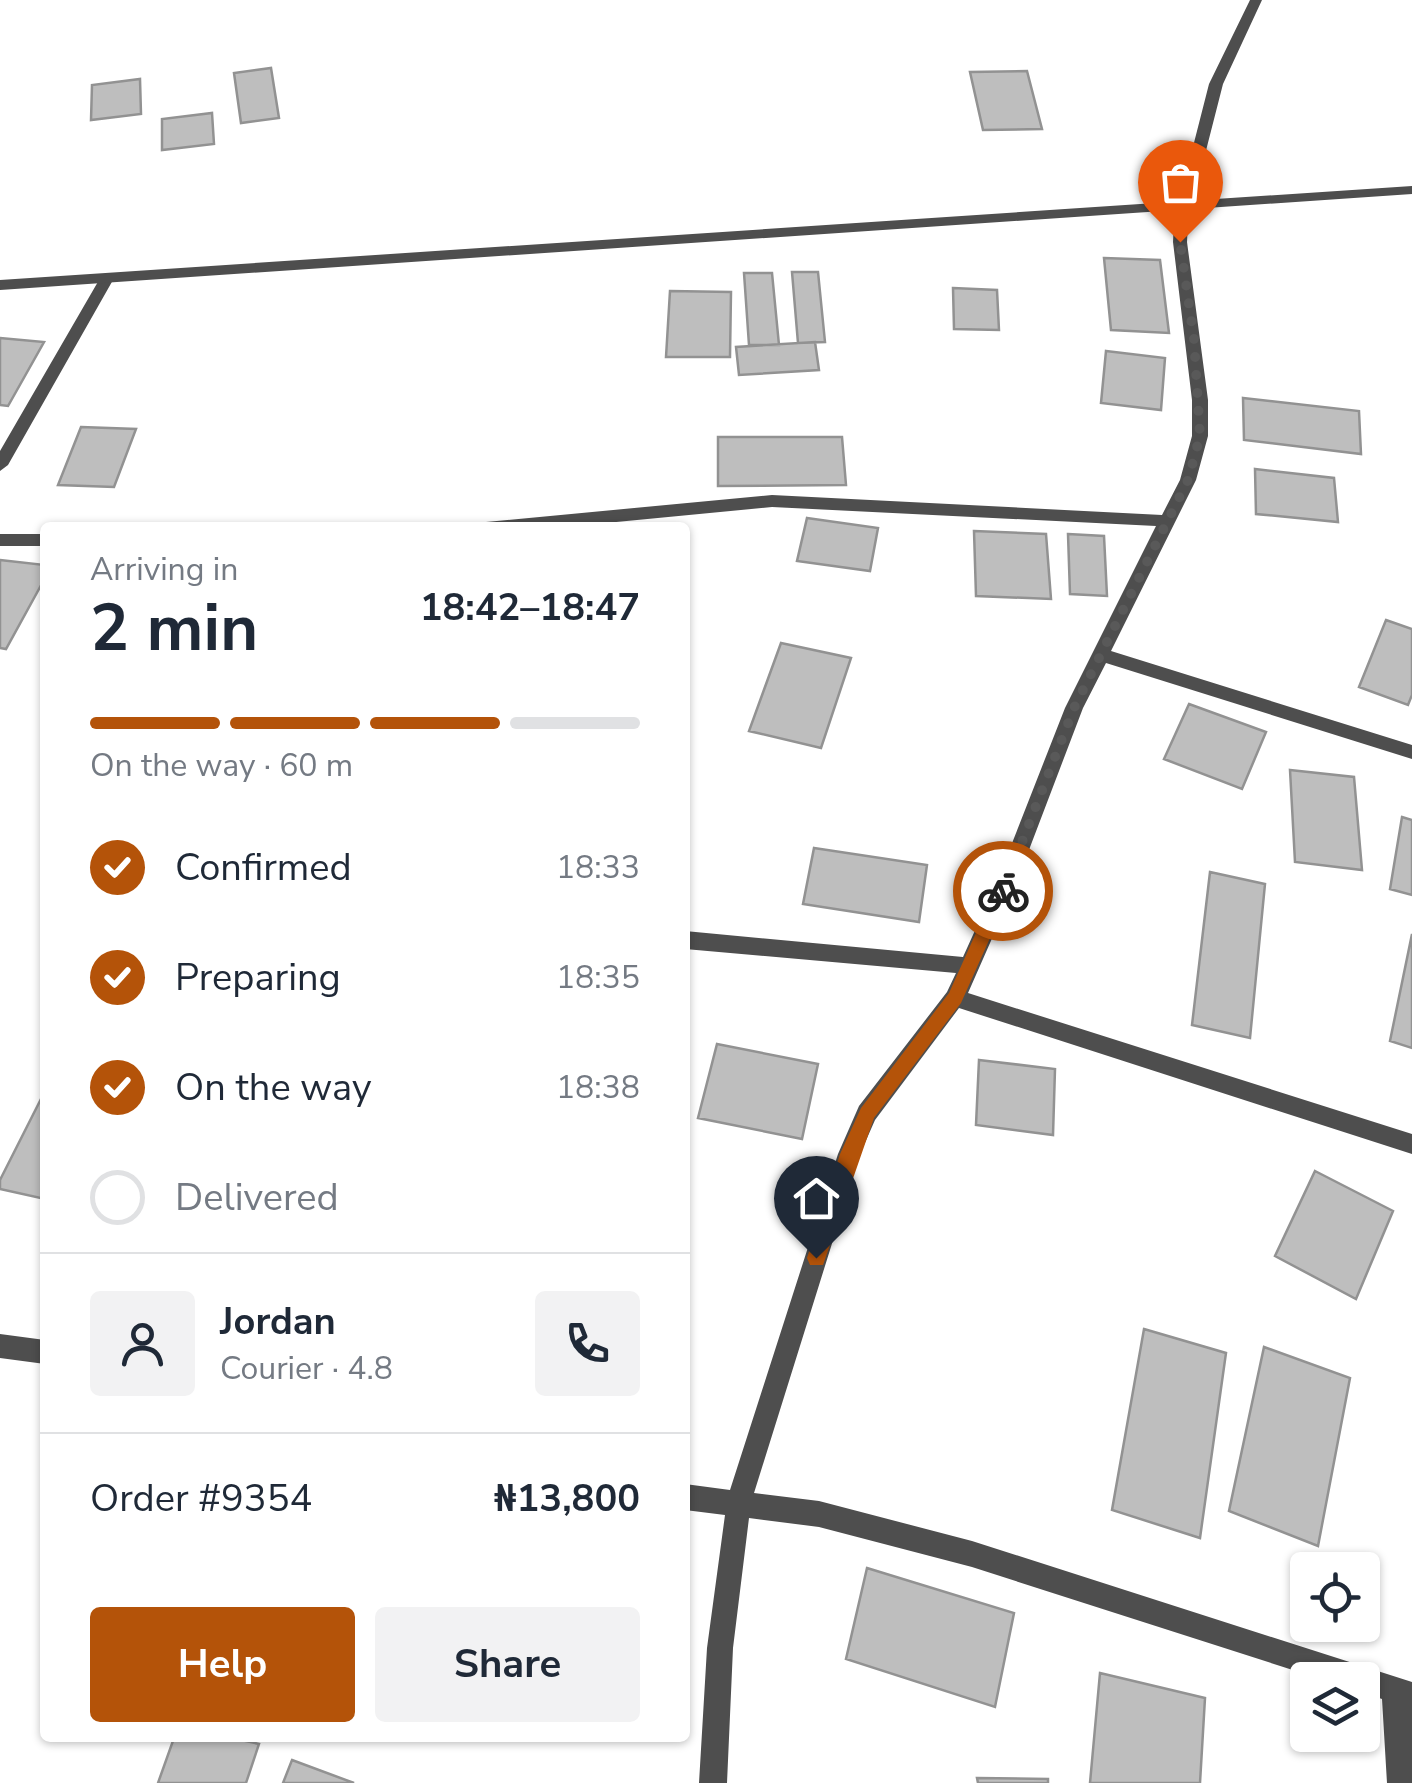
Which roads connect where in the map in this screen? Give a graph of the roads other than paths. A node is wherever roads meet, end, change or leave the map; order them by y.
1 (1256, 0) edge
2 (1412, 190) edge
3 (1188, 206) junction
4 (106, 280) junction
5 (0, 285) edge
6 (0, 465) edge
7 (1166, 520) junction
8 (547, 522) edge
9 (0, 540) edge
10 (40, 540) edge
11 (1099, 654) junction
12 (1412, 752) edge
13 (690, 940) edge
14 (970, 966) junction
15 (955, 998) junction
16 (1412, 1144) edge
17 (0, 1346) edge
18 (40, 1351) edge
19 (690, 1497) edge
20 (739, 1501) junction
21 (1404, 1692) edge
22 (713, 1783) edge
23 (1400, 1783) edge

1 - 3 street
2 - 3 street
3 - 4 street
3 - 7 street
4 - 5 street
4 - 6 street
7 - 8 street
7 - 11 street
9 - 10 street
11 - 12 street
11 - 14 street
13 - 14 street
14 - 15 street
15 - 16 street
15 - 20 street
17 - 18 street
19 - 20 street
20 - 21 street
20 - 22 street
21 - 23 street

